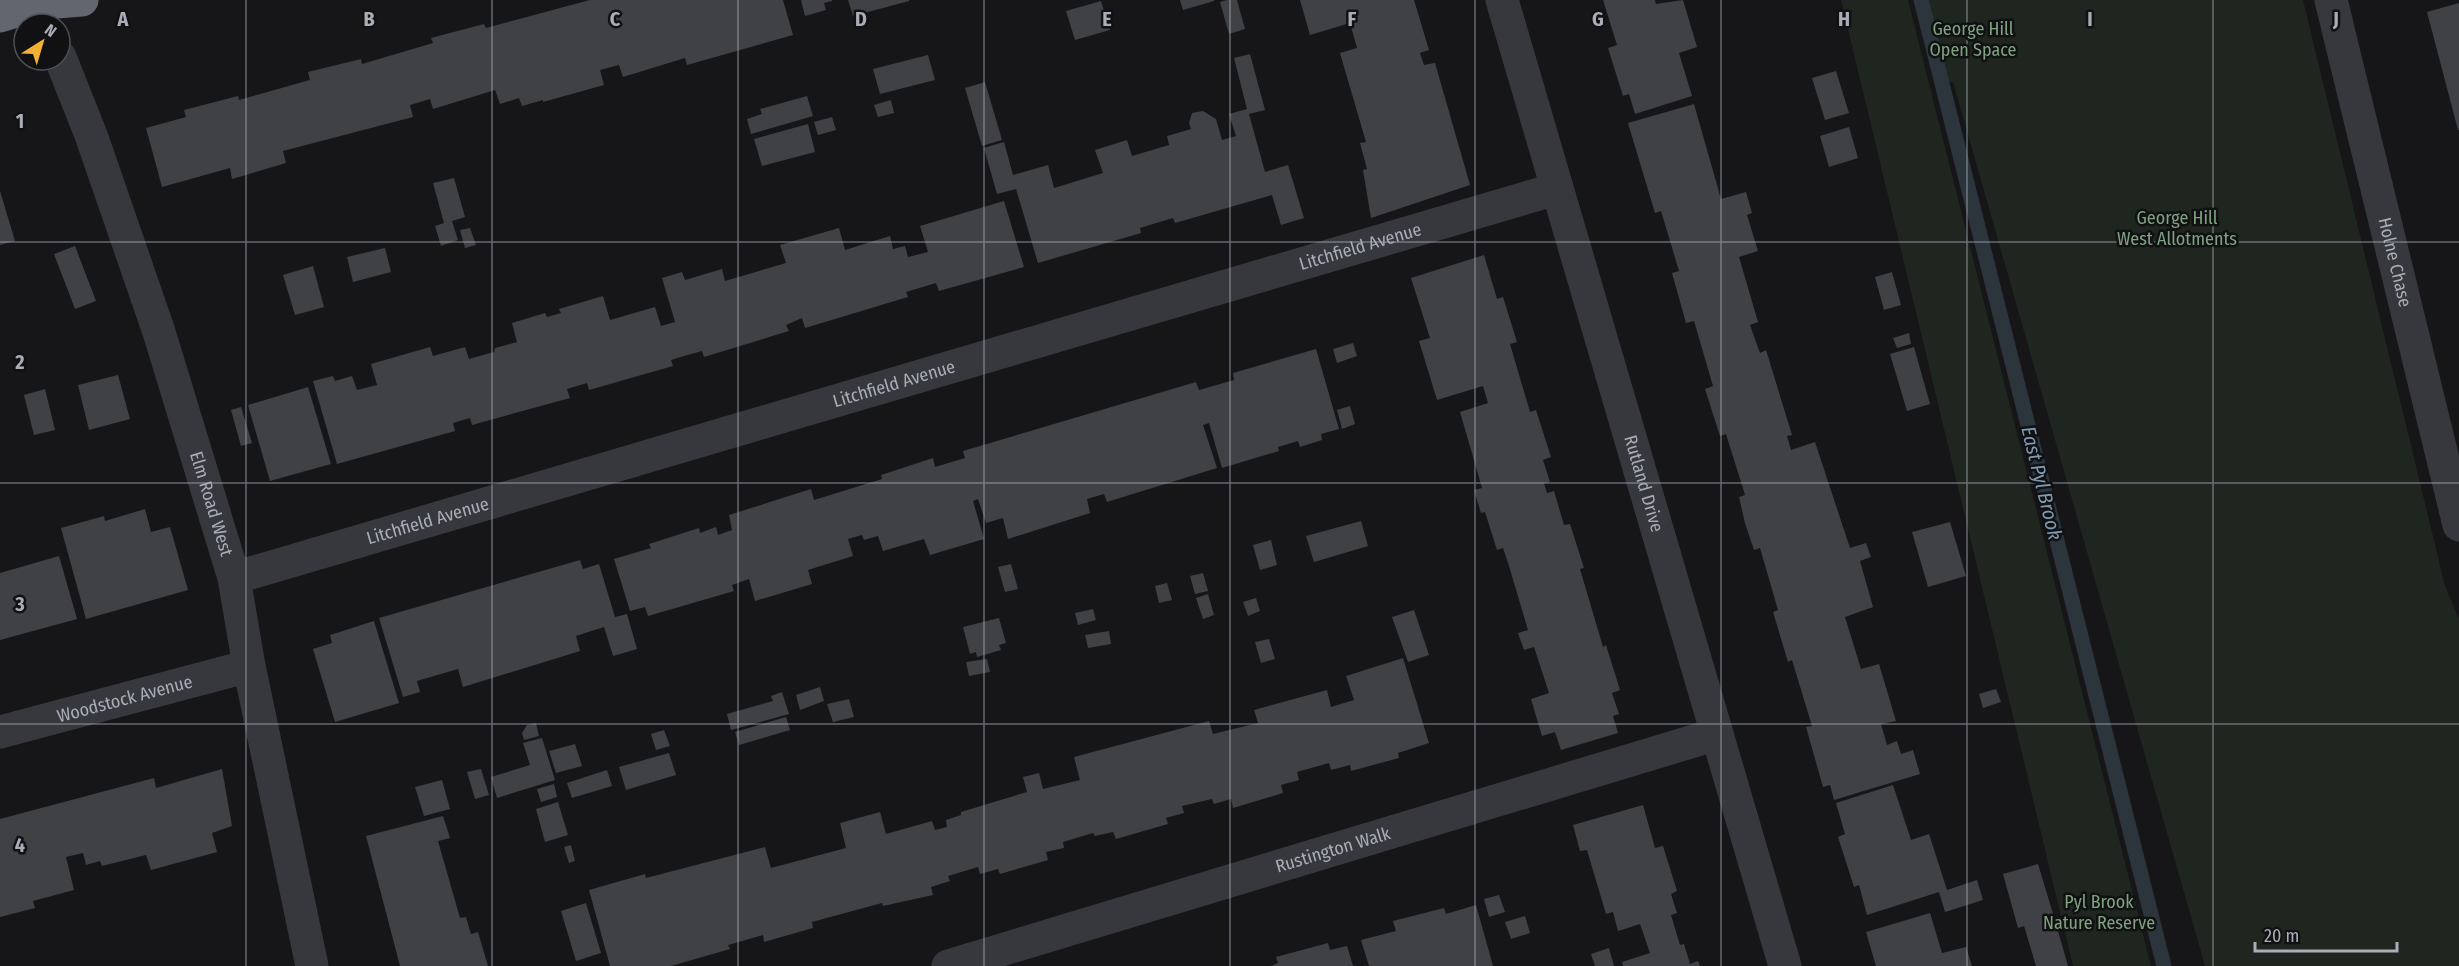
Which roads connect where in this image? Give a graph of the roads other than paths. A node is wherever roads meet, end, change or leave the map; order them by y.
1 (82, 0) edge
2 (1502, 0) edge
3 (2331, 0) edge
4 (28, 9) edge
5 (66, 72) edge
6 (1556, 189) junction
7 (2459, 525) edge
8 (234, 578) junction
9 (249, 666) junction
10 (0, 732) edge
11 (1717, 734) junction
12 (312, 966) edge
13 (948, 966) edge
14 (1785, 966) edge

1 - 4 highway
2 - 6 street, Rutland Drive
3 - 7 street, Holne Chase
5 - 8 street, Elm Road West
6 - 8 street, Litchfield Avenue
6 - 11 street, Rutland Drive
8 - 9 street, Elm Road West
9 - 10 street, Woodstock Avenue
9 - 12 street, Elm Road West
11 - 13 street, Rustington Walk
11 - 14 street, Rutland Drive

